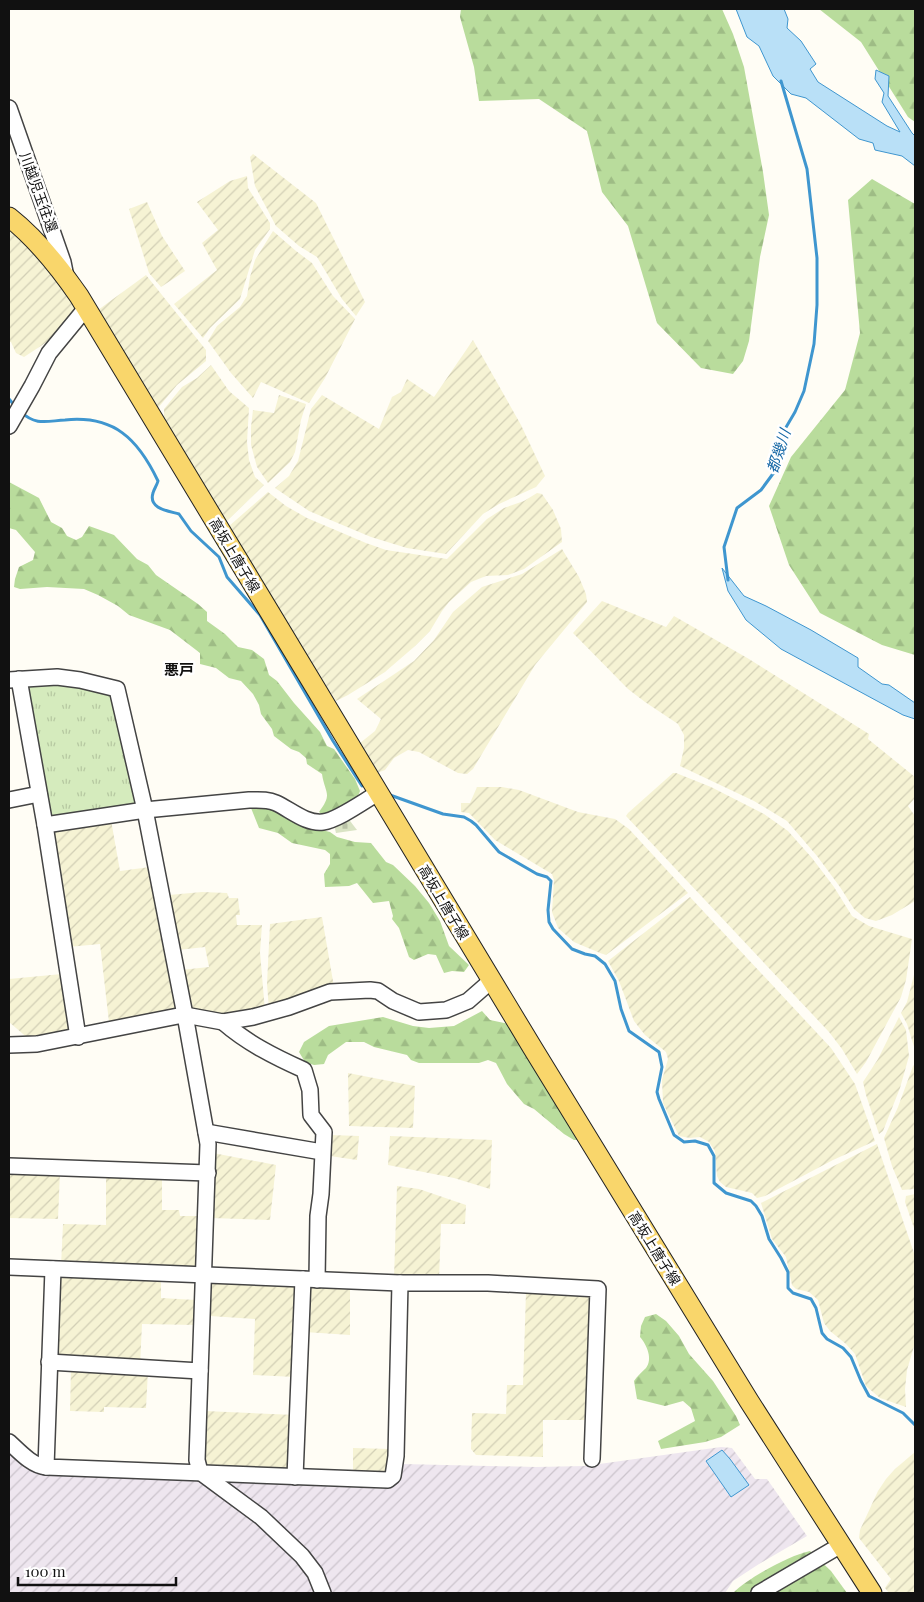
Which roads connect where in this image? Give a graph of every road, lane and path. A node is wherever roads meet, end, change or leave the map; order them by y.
1 (9, 108) edge
2 (9, 218) edge
3 (66, 277) junction
4 (86, 308) junction
5 (9, 426) edge
6 (14, 680) edge
7 (378, 793) junction
8 (40, 794) junction
9 (9, 800) edge
10 (145, 810) junction
11 (45, 825) junction
12 (492, 980) junction
13 (185, 1015) junction
14 (223, 1022) junction
15 (78, 1037) junction
16 (9, 1045) edge
17 (206, 1132) junction
18 (322, 1152) junction
19 (9, 1166) edge
20 (208, 1173) junction
21 (9, 1267) edge
22 (53, 1269) junction
23 (203, 1274) junction
24 (310, 1279) junction
25 (400, 1283) junction
26 (49, 1362) junction
27 (200, 1371) junction
28 (9, 1442) edge
29 (592, 1459) dead end
30 (46, 1467) junction
31 (200, 1472) junction
32 (295, 1476) junction
33 (841, 1545) junction
34 (323, 1593) edge
35 (760, 1593) edge
36 (872, 1593) edge

1 - 3 street, 川越児玉往還
2 - 3 main road, 高坂上唐子線
3 - 4 main road, 高坂上唐子線
4 - 5 street
4 - 7 main road, 高坂上唐子線
6 - 8 street
6 - 10 street
7 - 10 street
7 - 12 main road, 高坂上唐子線
8 - 9 street
8 - 11 street
10 - 11 street
10 - 13 street
11 - 15 street
12 - 14 street
12 - 33 main road, 高坂上唐子線
13 - 14 street
13 - 15 street
13 - 17 street
14 - 18 street
15 - 16 street
17 - 18 street
17 - 20 street
18 - 24 street
19 - 20 street
20 - 23 street
21 - 22 street
22 - 23 street
22 - 26 street
23 - 24 street
23 - 27 street
24 - 25 street
24 - 32 street
25 - 29 street
25 - 32 street
26 - 27 street
26 - 30 street
27 - 31 street
28 - 30 street
30 - 31 street
31 - 32 street
31 - 34 street
33 - 35 street
33 - 36 main road, 高坂上唐子線

